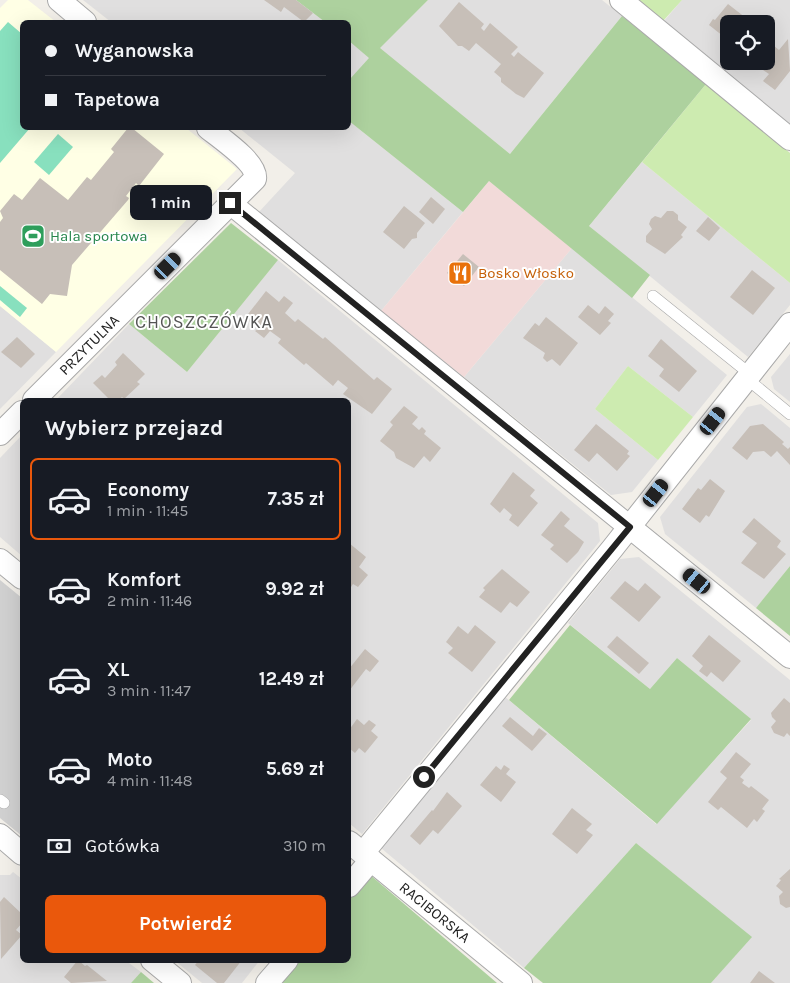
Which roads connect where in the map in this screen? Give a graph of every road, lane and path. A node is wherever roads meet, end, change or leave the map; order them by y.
1 (59, 0) edge
2 (620, 0) edge
3 (83, 20) edge
4 (210, 130) edge
5 (790, 139) edge
6 (230, 203) junction
7 (653, 296) dead end
8 (790, 324) edge
9 (748, 376) junction
10 (36, 398) edge
11 (20, 414) edge
12 (790, 414) edge
13 (0, 434) edge
14 (630, 527) junction
15 (0, 560) edge
16 (20, 576) edge
17 (790, 657) edge
18 (1, 837) edge
19 (361, 851) edge
20 (20, 852) edge
21 (351, 880) edge
22 (156, 963) edge
23 (284, 963) edge
24 (180, 983) edge
25 (267, 983) edge
26 (521, 983) edge

1 - 3 street
2 - 5 street
4 - 6 street, PRZYTULNA
6 - 10 street, PRZYTULNA
6 - 14 street
7 - 9 lane
8 - 9 street
9 - 12 lane
9 - 14 street
11 - 13 street
14 - 17 street
14 - 19 street
15 - 16 street
18 - 20 street
19 - 21 street
19 - 26 street, RACIBORSKA
22 - 24 street
23 - 25 street

